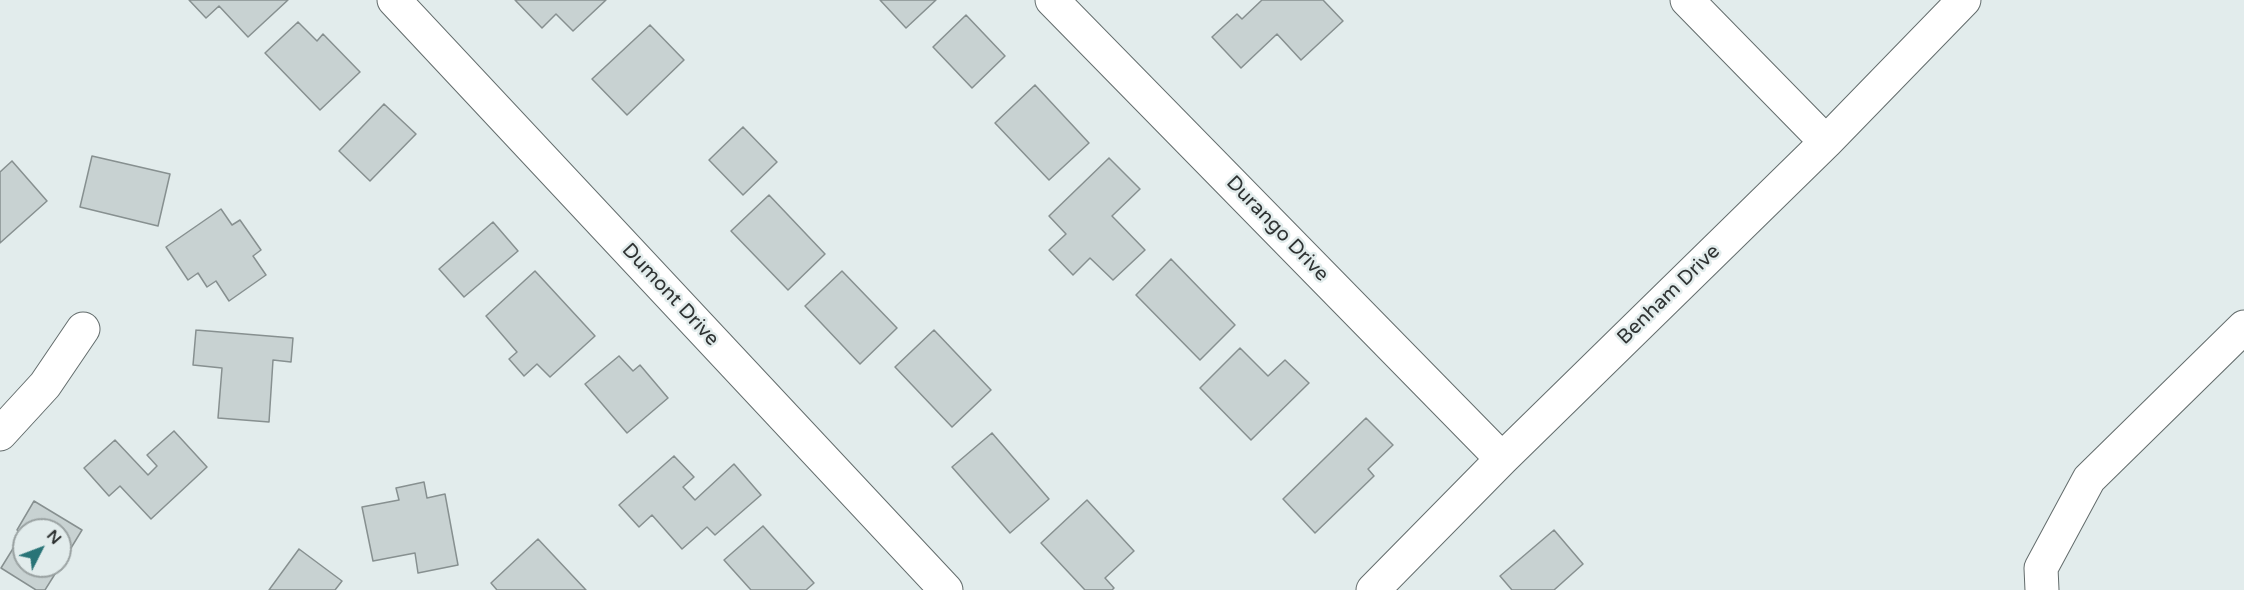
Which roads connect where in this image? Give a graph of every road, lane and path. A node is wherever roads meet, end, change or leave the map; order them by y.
1 (394, 0) edge
2 (1052, 0) edge
3 (1687, 0) edge
4 (1964, 0) edge
5 (1826, 142) junction
6 (2244, 327) edge
7 (83, 329) dead end
8 (0, 434) edge
9 (1502, 459) junction
10 (946, 590) edge
11 (1373, 590) edge
12 (2042, 590) edge

1 - 10 street, Dumont Drive
2 - 9 street, Durango Drive
3 - 5 street
4 - 5 street, Benham Drive
5 - 9 street, Benham Drive
6 - 12 street
7 - 8 street
9 - 11 street, Benham Drive

